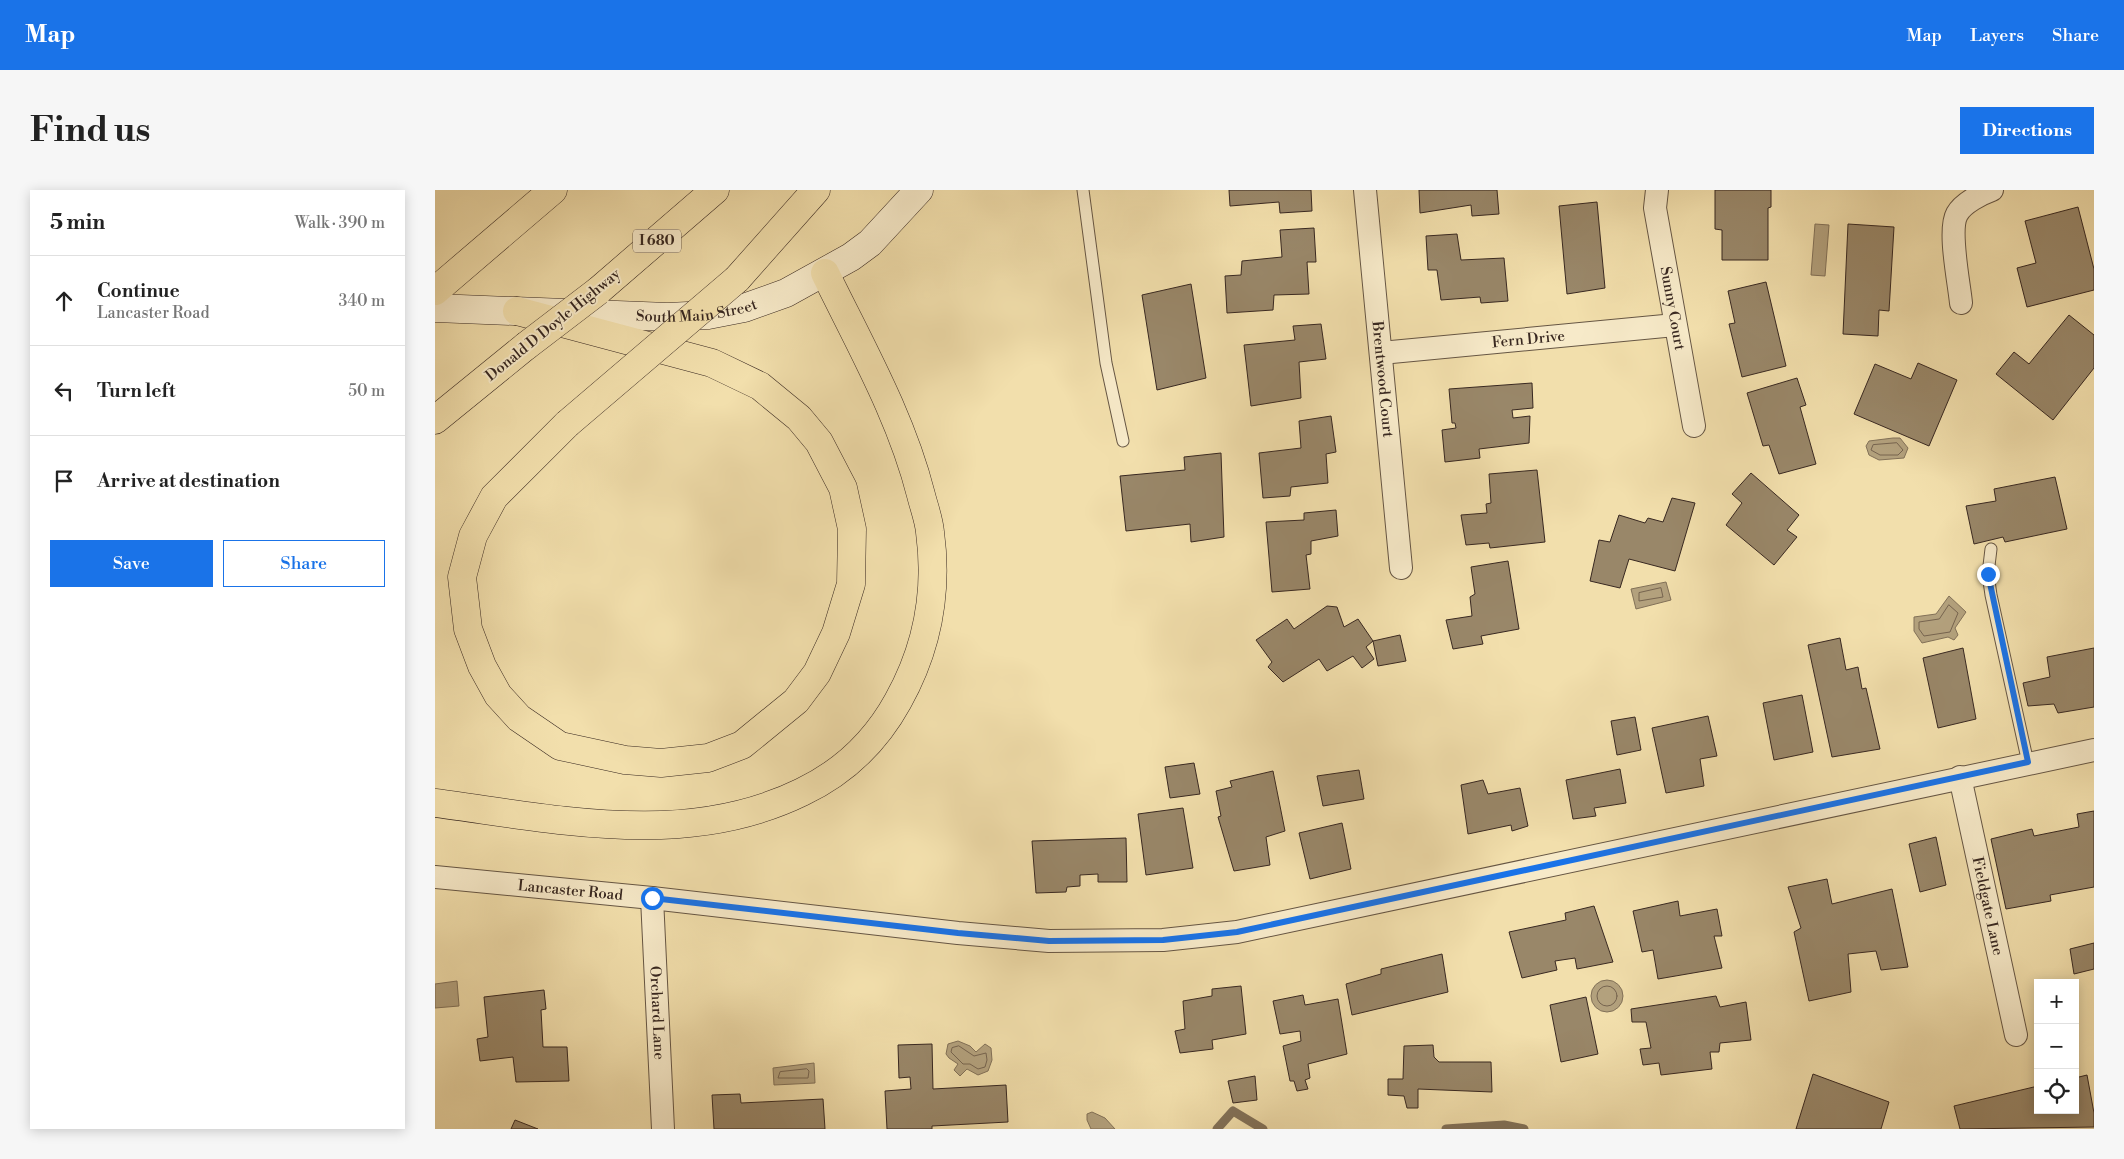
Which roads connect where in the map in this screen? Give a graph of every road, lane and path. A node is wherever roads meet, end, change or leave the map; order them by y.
1 (553, 190) edge
2 (715, 190) edge
3 (816, 190) edge
4 (919, 190) edge
5 (1083, 190) edge
6 (1365, 190) edge
7 (1657, 190) edge
8 (1992, 190) edge
9 (825, 273) junction
10 (438, 294) edge
11 (1961, 303) dead end
12 (517, 311) junction
13 (1675, 326) junction
14 (1381, 353) junction
15 (435, 420) edge
16 (1694, 426) dead end
17 (1123, 441) dead end
18 (1991, 549) dead end
19 (1401, 568) dead end
20 (2094, 750) edge
21 (2028, 762) junction
22 (1960, 777) junction
23 (435, 802) edge
24 (435, 877) edge
25 (652, 898) junction
26 (2017, 1035) dead end
27 (663, 1129) edge

1 - 10 highway
2 - 15 highway, Donald D Doyle Highway / I 680, bridge
3 - 12 highway, bridge
4 - 9 main road, South Main Street
5 - 17 lane
6 - 14 street, Brentwood Court
7 - 13 street, Sunny Court
8 - 11 street
9 - 12 main road, South Main Street
9 - 23 highway
10 - 12 main road, South Main Street
13 - 14 street, Fern Drive
13 - 16 street, Sunny Court
14 - 19 street, Brentwood Court
18 - 21 lane
20 - 21 street, Lancaster Road
21 - 22 street, Lancaster Road
22 - 25 street, Lancaster Road
22 - 26 street, Fieldgate Lane
24 - 25 street, Lancaster Road
25 - 27 street, Orchard Lane

